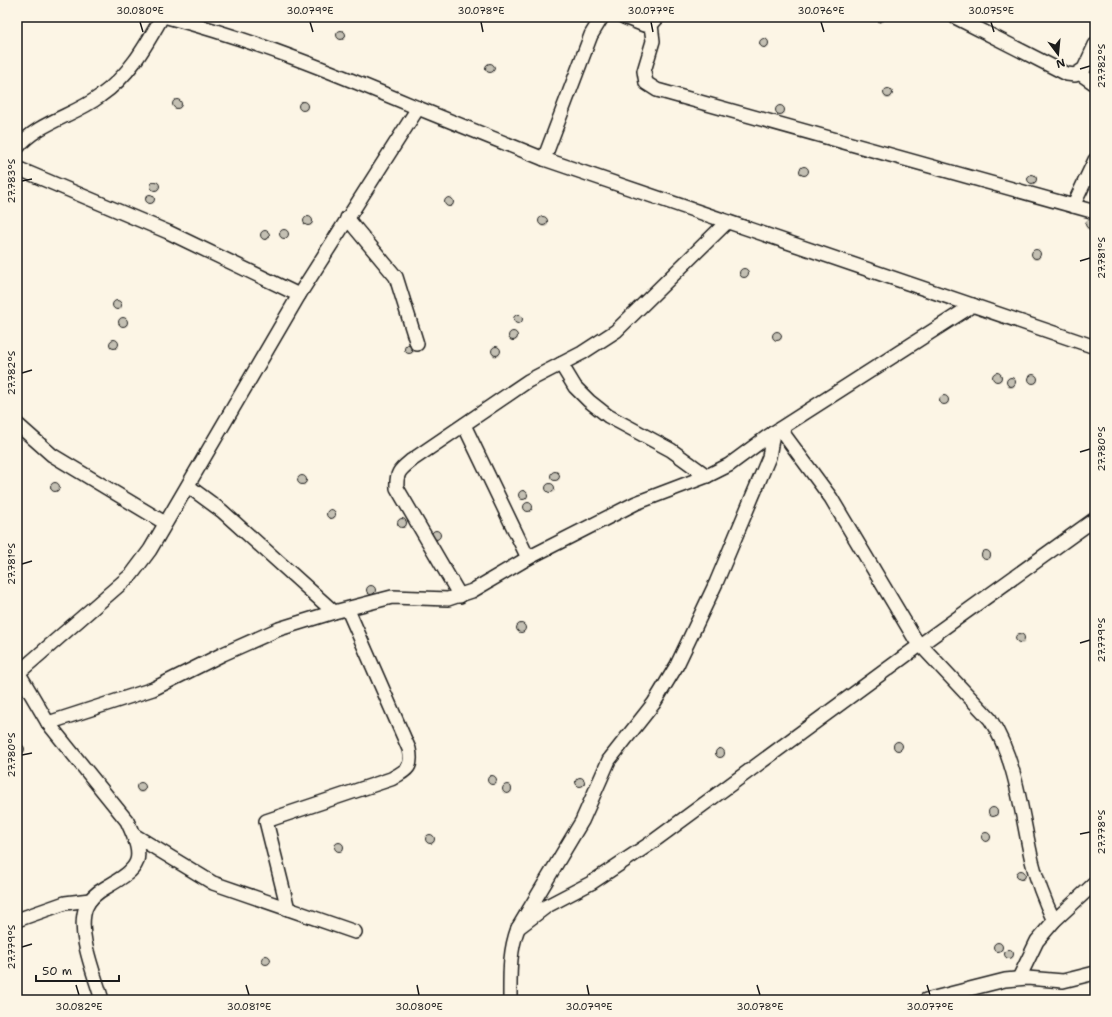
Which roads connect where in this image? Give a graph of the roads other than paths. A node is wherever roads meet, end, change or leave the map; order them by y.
1 (162, 17) edge
2 (167, 17) edge
3 (602, 17) edge
4 (624, 17) edge
5 (955, 17) edge
6 (655, 21) edge
7 (1095, 44) edge
8 (1079, 73) junction
9 (1095, 84) edge
10 (418, 108) junction
11 (17, 148) edge
12 (544, 159) junction
13 (1095, 160) edge
14 (17, 168) edge
15 (1073, 206) junction
16 (1095, 212) edge
17 (347, 218) junction
18 (727, 222) junction
19 (299, 296) junction
20 (973, 306) junction
21 (417, 344) dead end
22 (1095, 348) edge
23 (561, 364) junction
24 (17, 424) edge
25 (464, 425) junction
26 (776, 431) junction
27 (707, 476) junction
28 (188, 486) junction
29 (1095, 519) edge
30 (165, 523) junction
31 (528, 558) junction
32 (460, 596) junction
33 (348, 610) junction
34 (334, 612) junction
35 (920, 645) junction
36 (18, 672) edge
37 (48, 723) junction
38 (134, 835) junction
39 (1095, 883) edge
40 (90, 900) junction
41 (288, 909) junction
42 (17, 920) edge
43 (1054, 921) junction
44 (518, 928) junction
45 (355, 932) dead end
46 (1093, 976) edge
47 (1019, 978) junction
48 (102, 1000) edge
49 (510, 1000) edge
50 (926, 1000) edge

1 - 11 street
2 - 10 street
3 - 12 street
4 - 6 street
5 - 8 street
6 - 15 street
7 - 8 street
8 - 9 street
10 - 12 street
10 - 17 street
12 - 18 street
13 - 15 street
14 - 19 street
15 - 16 street
17 - 19 street
17 - 21 street
18 - 20 street
18 - 23 street
19 - 28 street
20 - 22 street
20 - 26 street
23 - 25 street
23 - 27 street
24 - 30 street
25 - 31 street
25 - 32 street
26 - 27 street
26 - 35 street
26 - 44 street
27 - 31 street
28 - 30 street
28 - 34 street
29 - 35 street
30 - 36 street
31 - 32 street
32 - 33 street
33 - 34 street
33 - 41 street
34 - 37 street
35 - 43 street
35 - 44 street
36 - 37 street
37 - 38 street
38 - 40 street
38 - 41 street
39 - 43 street
40 - 42 street
40 - 48 street
41 - 45 street
43 - 47 street
44 - 49 street
46 - 47 street
47 - 50 street

